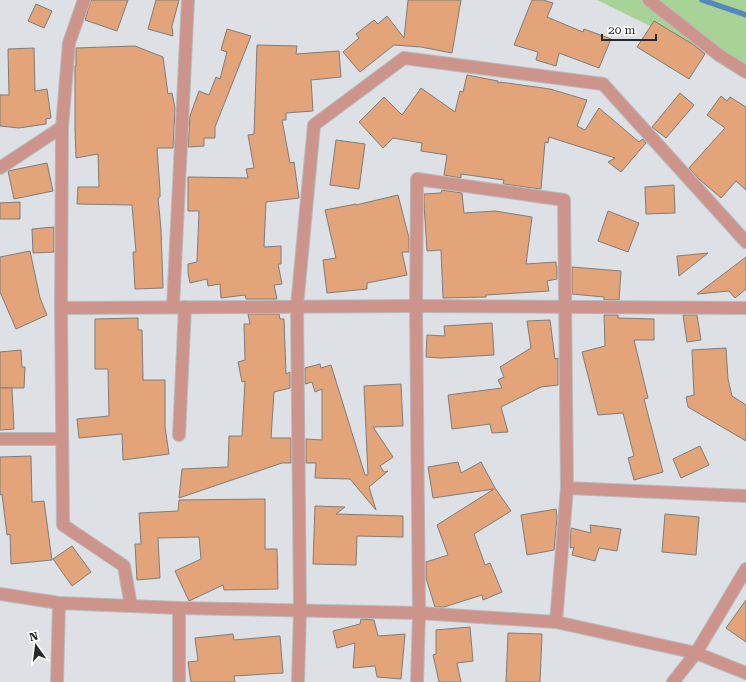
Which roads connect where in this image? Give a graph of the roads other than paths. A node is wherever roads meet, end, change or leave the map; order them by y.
1 (84, 0) edge
2 (188, 0) edge
3 (649, 0) edge
4 (746, 72) edge
5 (62, 127) junction
6 (0, 168) edge
7 (746, 242) edge
8 (297, 306) junction
9 (416, 306) junction
10 (179, 307) junction
11 (565, 307) junction
12 (61, 308) junction
13 (746, 308) edge
14 (179, 435) dead end
15 (0, 439) edge
16 (62, 439) junction
17 (567, 488) junction
18 (746, 496) edge
19 (746, 569) edge
20 (0, 594) edge
21 (59, 603) junction
22 (131, 606) junction
23 (179, 608) junction
24 (300, 610) junction
25 (419, 613) junction
26 (556, 622) junction
27 (696, 653) junction
28 (746, 673) edge
29 (57, 682) edge
30 (179, 682) edge
31 (298, 682) edge
32 (417, 682) edge
33 (673, 682) edge

1 - 5 street
2 - 10 street
3 - 4 street
5 - 6 street
5 - 12 street
7 - 8 street
8 - 9 street
8 - 10 street
8 - 24 street
9 - 11 street
9 - 11 street
9 - 25 street
10 - 12 street
10 - 14 street
11 - 13 street
11 - 17 street
12 - 16 street
15 - 16 street
16 - 22 street
17 - 18 street
17 - 26 street
19 - 27 street
20 - 21 street
21 - 22 street
21 - 29 street
22 - 23 street
23 - 24 street
23 - 30 street
24 - 25 street
24 - 31 street
25 - 26 street
25 - 32 street
26 - 27 street
27 - 28 street
27 - 33 street

